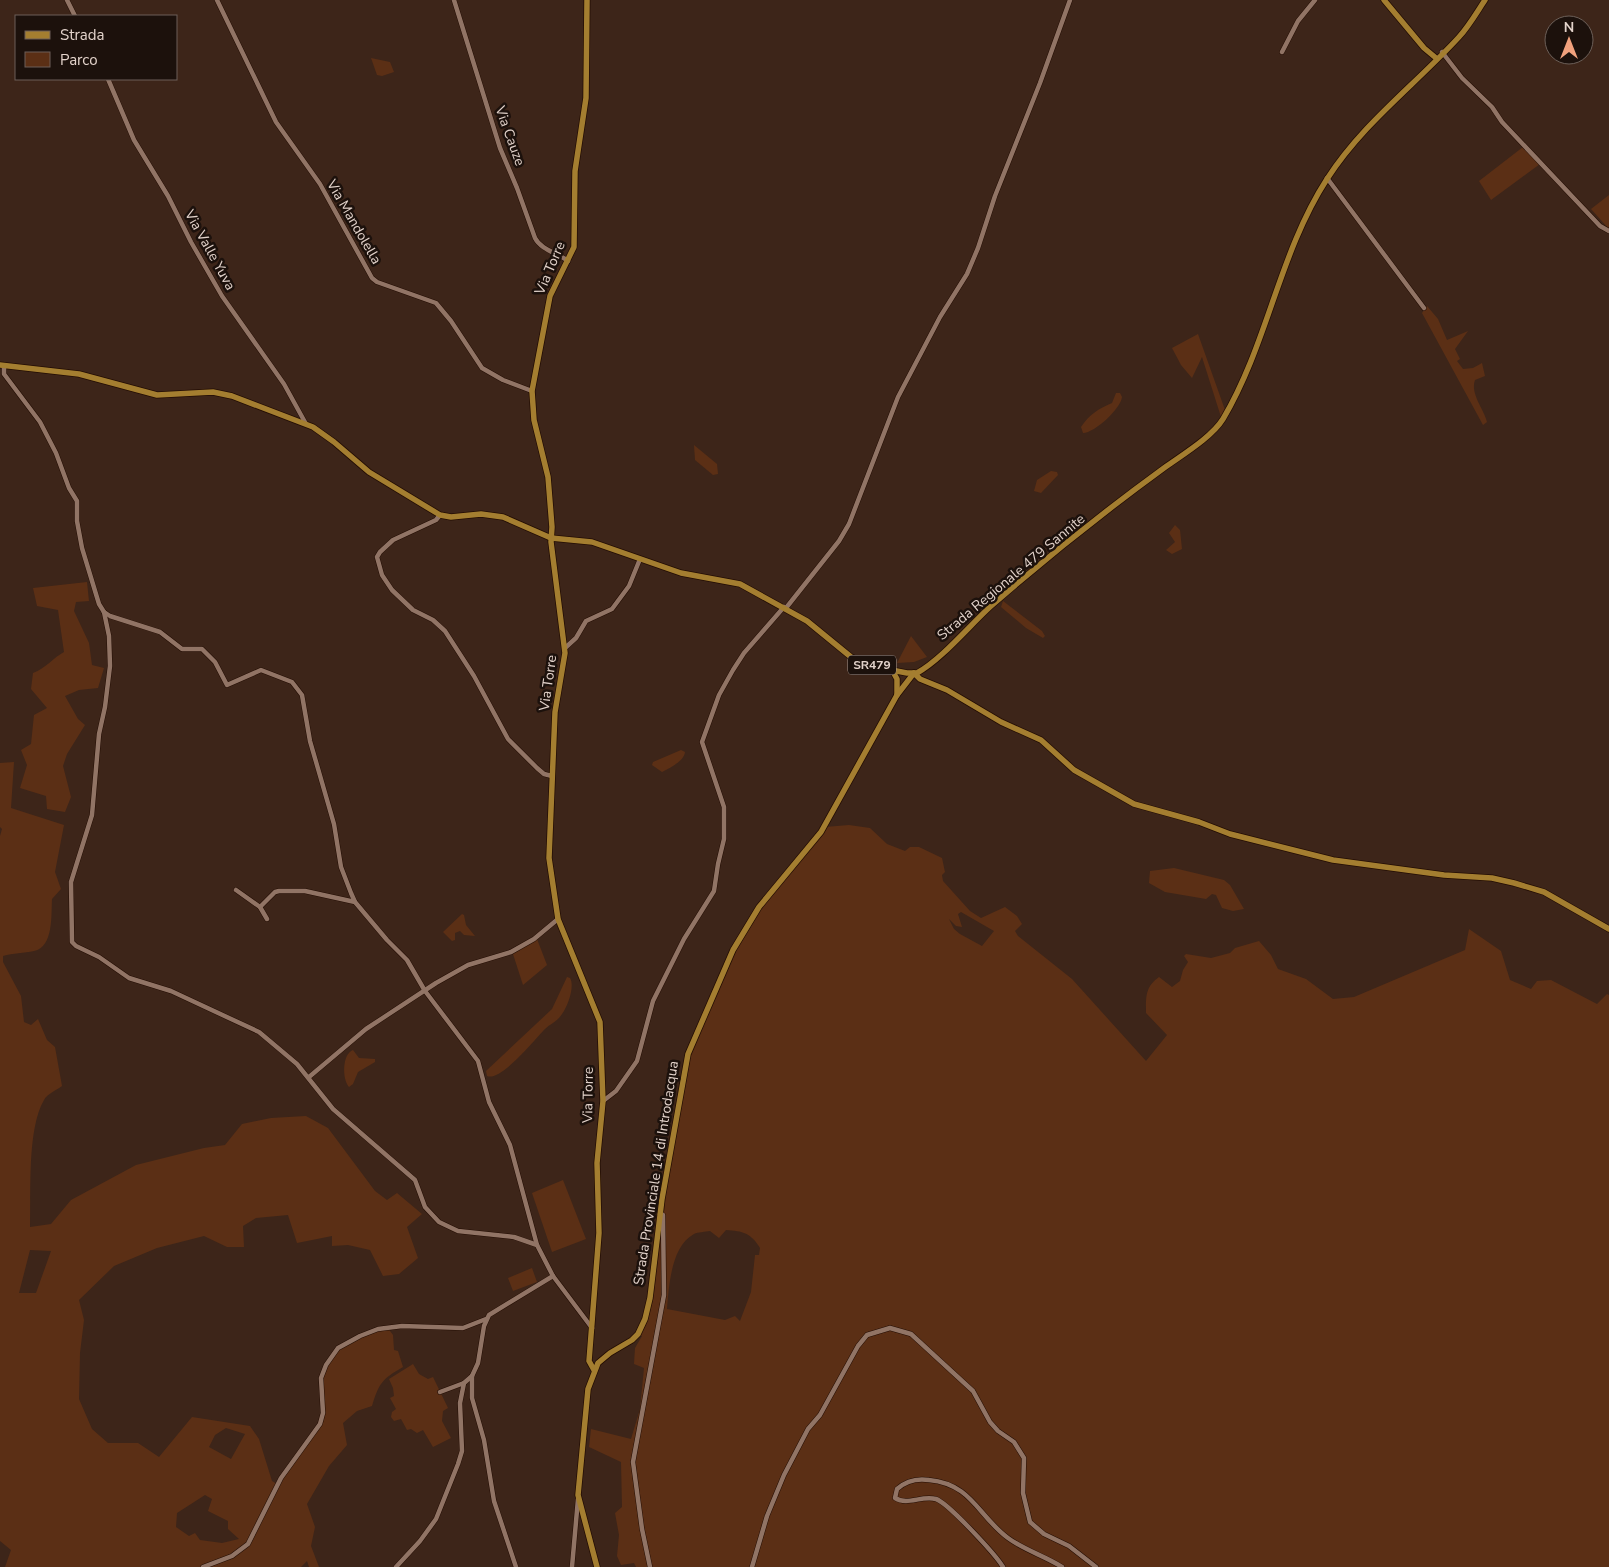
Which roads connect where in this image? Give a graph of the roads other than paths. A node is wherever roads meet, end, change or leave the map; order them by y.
1 (67, 0) edge
2 (217, 0) edge
3 (454, 0) edge
4 (587, 0) edge
5 (1070, 0) edge
6 (1315, 0) edge
7 (1384, 0) edge
8 (1485, 0) edge
9 (74, 15) edge
10 (1282, 52) dead end
11 (1442, 52) junction
12 (1436, 58) junction
13 (108, 80) edge
14 (1327, 178) junction
15 (1609, 231) edge
16 (569, 262) junction
17 (1424, 308) dead end
18 (2, 366) edge
19 (532, 391) junction
20 (306, 424) junction
21 (440, 515) junction
22 (551, 538) junction
23 (640, 560) junction
24 (785, 608) junction
25 (104, 612) junction
26 (565, 648) junction
27 (892, 670) junction
28 (914, 673) junction
29 (897, 695) junction
30 (552, 776) junction
31 (236, 890) dead end
32 (355, 902) junction
33 (260, 907) junction
34 (267, 919) dead end
35 (558, 920) junction
36 (1609, 929) edge
37 (425, 991) junction
38 (309, 1077) junction
39 (603, 1101) junction
40 (660, 1214) junction
41 (537, 1245) junction
42 (553, 1276) junction
43 (486, 1319) junction
44 (592, 1328) junction
45 (594, 1370) junction
46 (472, 1376) junction
47 (464, 1384) junction
48 (440, 1392) dead end
49 (578, 1495) junction
50 (203, 1567) edge
51 (396, 1567) edge
52 (516, 1567) edge
53 (572, 1567) edge
54 (597, 1567) edge
55 (650, 1567) edge
56 (752, 1567) edge
57 (1003, 1567) edge
58 (1062, 1567) edge
59 (1096, 1567) edge

1 - 9 street
2 - 19 street, Via Mandolella
3 - 16 street, Via Cauze
4 - 16 main road, Via Torre
5 - 24 street
6 - 10 street
7 - 12 main road
8 - 11 main road, Strada Regionale 479 Sannite / SR479
11 - 12 main road, Strada Regionale 479 Sannite / SR479
11 - 15 street
12 - 14 main road, Strada Regionale 479 Sannite / SR479
13 - 20 street, Via Valle Yuva
14 - 17 street
14 - 28 main road, Strada Regionale 479 Sannite / SR479
16 - 19 main road, Via Torre
18 - 20 main road
18 - 25 street
19 - 22 main road, Via Torre
20 - 21 main road
21 - 22 main road, SR479
21 - 30 street
22 - 23 main road, SR479
22 - 26 main road, Via Torre
23 - 24 main road, SR479
23 - 26 street
24 - 27 main road, SR479
24 - 39 street
25 - 32 street
25 - 38 street
26 - 30 main road, Via Torre
27 - 28 main road, SR479
27 - 29 main road
28 - 29 main road, Strada Provinciale 14 di Introdacqua
28 - 36 main road
29 - 40 main road, Strada Provinciale 14 di Introdacqua
30 - 35 main road, Via Torre
31 - 33 street
32 - 33 street
32 - 37 street
33 - 34 street
35 - 37 street
35 - 39 main road, Via Torre
37 - 38 street
37 - 41 street
38 - 41 street
39 - 44 main road, Via Torre
40 - 45 main road, Strada Provinciale 14 di Introdacqua
40 - 55 street
41 - 42 street
42 - 43 street
42 - 44 street
43 - 46 street
43 - 50 street
44 - 45 main road, Via Torre
45 - 49 main road, Strada Provinciale 14 di Introdacqua
46 - 47 street
46 - 52 street
47 - 48 street
47 - 51 street
49 - 53 street
49 - 54 main road, Strada Provinciale 14 di Introdacqua
56 - 59 street
57 - 58 street

